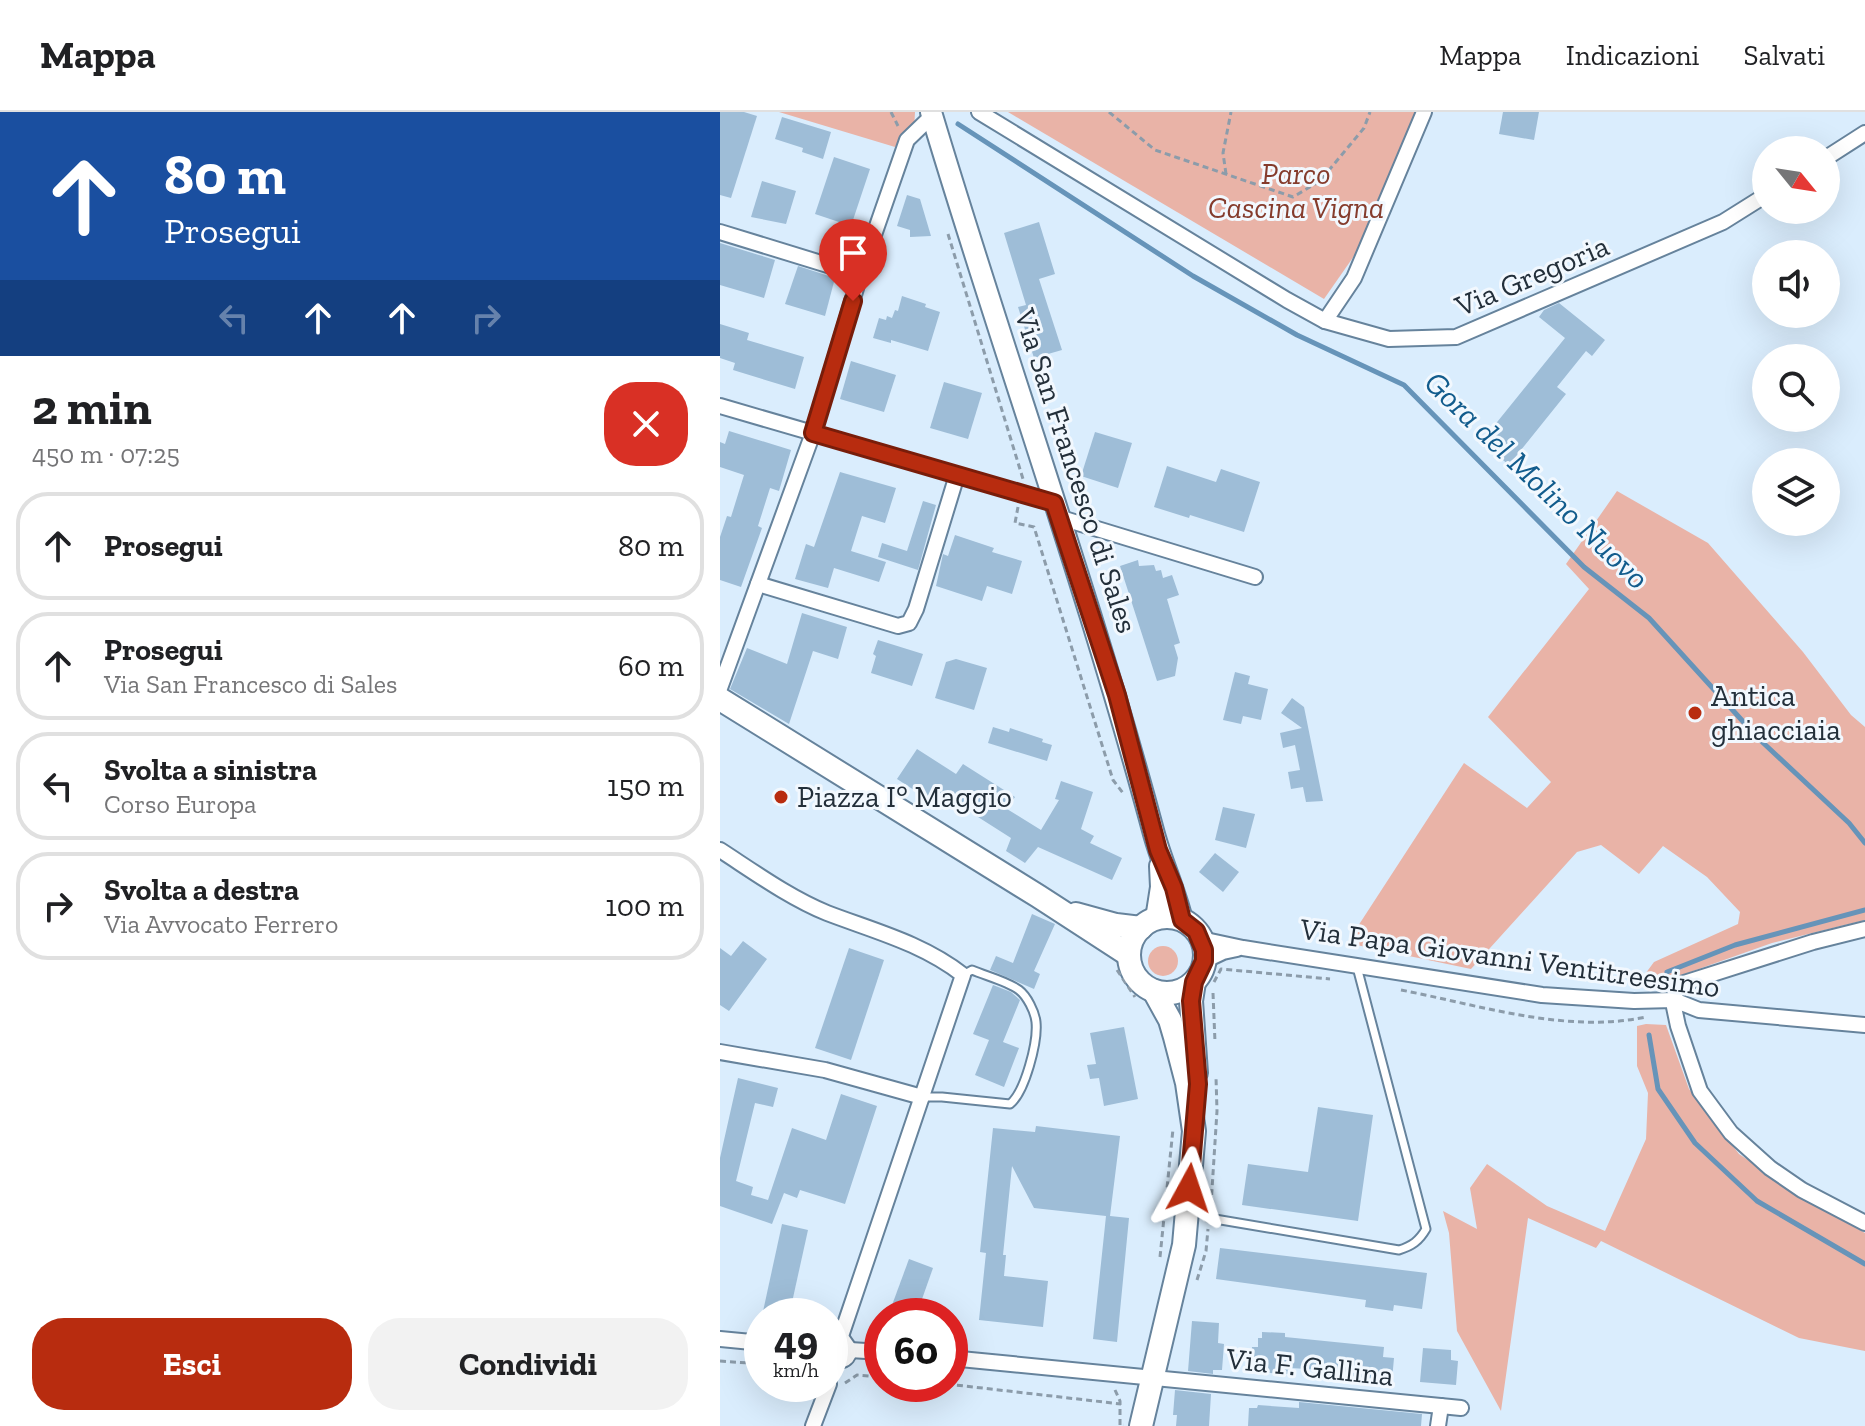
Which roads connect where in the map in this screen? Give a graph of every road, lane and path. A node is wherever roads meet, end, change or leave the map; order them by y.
1 (979, 112) edge
2 (1109, 112) edge
3 (1231, 112) edge
4 (1370, 112) edge
5 (1424, 112) edge
6 (932, 114) edge
7 (1865, 133) edge
8 (1840, 149) edge
9 (1226, 174) junction
10 (1752, 204) edge
11 (944, 222) dead end
12 (720, 232) edge
13 (860, 275) junction
14 (1325, 321) junction
15 (720, 406) edge
16 (813, 433) junction
17 (957, 475) junction
18 (1021, 494) junction
19 (1056, 510) junction
20 (1255, 577) dead end
21 (758, 584) junction
22 (720, 688) edge
23 (720, 699) edge
24 (1127, 797) dead end
25 (720, 850) edge
26 (1158, 850) junction
27 (1038, 896) junction
28 (1182, 920) junction
29 (1148, 924) junction
30 (1865, 929) edge
31 (1201, 939) junction
32 (1243, 948) junction
33 (1122, 961) junction
34 (1204, 961) junction
35 (1356, 965) junction
36 (963, 975) junction
37 (1194, 982) junction
38 (1360, 982) junction
39 (1390, 988) dead end
40 (1148, 996) junction
41 (1674, 1006) junction
42 (1865, 1025) edge
43 (1215, 1050) dead end
44 (720, 1052) edge
45 (1215, 1065) dead end
46 (922, 1097) junction
47 (1183, 1120) junction
48 (1209, 1218) junction
49 (1865, 1223) edge
50 (1159, 1263) dead end
51 (1195, 1285) dead end
52 (848, 1321) edge
53 (720, 1339) edge
54 (744, 1341) edge
55 (968, 1360) edge
56 (720, 1361) edge
57 (744, 1363) edge
58 (1154, 1377) junction
59 (968, 1386) edge
60 (824, 1402) edge
61 (1121, 1404) dead end
62 (1441, 1406) junction
63 (1461, 1408) dead end
64 (813, 1426) edge
65 (1141, 1426) edge
66 (1438, 1426) edge

1 - 14 street, Via Gregoria
2 - 9 path
3 - 9 path
4 - 9 path
5 - 14 street
6 - 13 street
6 - 19 main road, Via San Francesco di Sales
7 - 8 street
10 - 14 street, Via Gregoria
11 - 18 path
12 - 13 street
13 - 16 street
15 - 16 street
16 - 17 street
16 - 21 street
17 - 18 street
17 - 21 street
18 - 19 street
18 - 24 path
19 - 20 street
19 - 26 main road, Via San Francesco di Sales
21 - 22 street
23 - 27 main road
25 - 36 street
26 - 28 main road
26 - 29 main road
27 - 29 main road
27 - 33 main road
28 - 29 main road
28 - 31 main road
29 - 33 main road
30 - 41 street
31 - 32 street, Via Papa Giovanni Ventitreesimo
31 - 34 main road
32 - 34 street, Via Papa Giovanni Ventitreesimo
32 - 35 street, Via Papa Giovanni Ventitreesimo
33 - 40 main road
33 - 40 path
34 - 37 main road
35 - 38 lane
35 - 41 street, Via Papa Giovanni Ventitreesimo
36 - 46 street
36 - 46 lane
37 - 40 main road
37 - 47 main road
38 - 43 path
38 - 48 lane
39 - 41 path
40 - 47 main road
41 - 42 street, Via Papa Giovanni Ventitreesimo
41 - 49 street
44 - 46 street
45 - 48 path
46 - 52 street
47 - 50 path
47 - 58 main road
48 - 51 path
53 - 54 street
55 - 58 street, Via F. Gallina
56 - 57 path
58 - 62 street, Via F. Gallina
58 - 65 main road
59 - 61 path
60 - 64 street
62 - 63 street, Via F. Gallina
62 - 66 street

